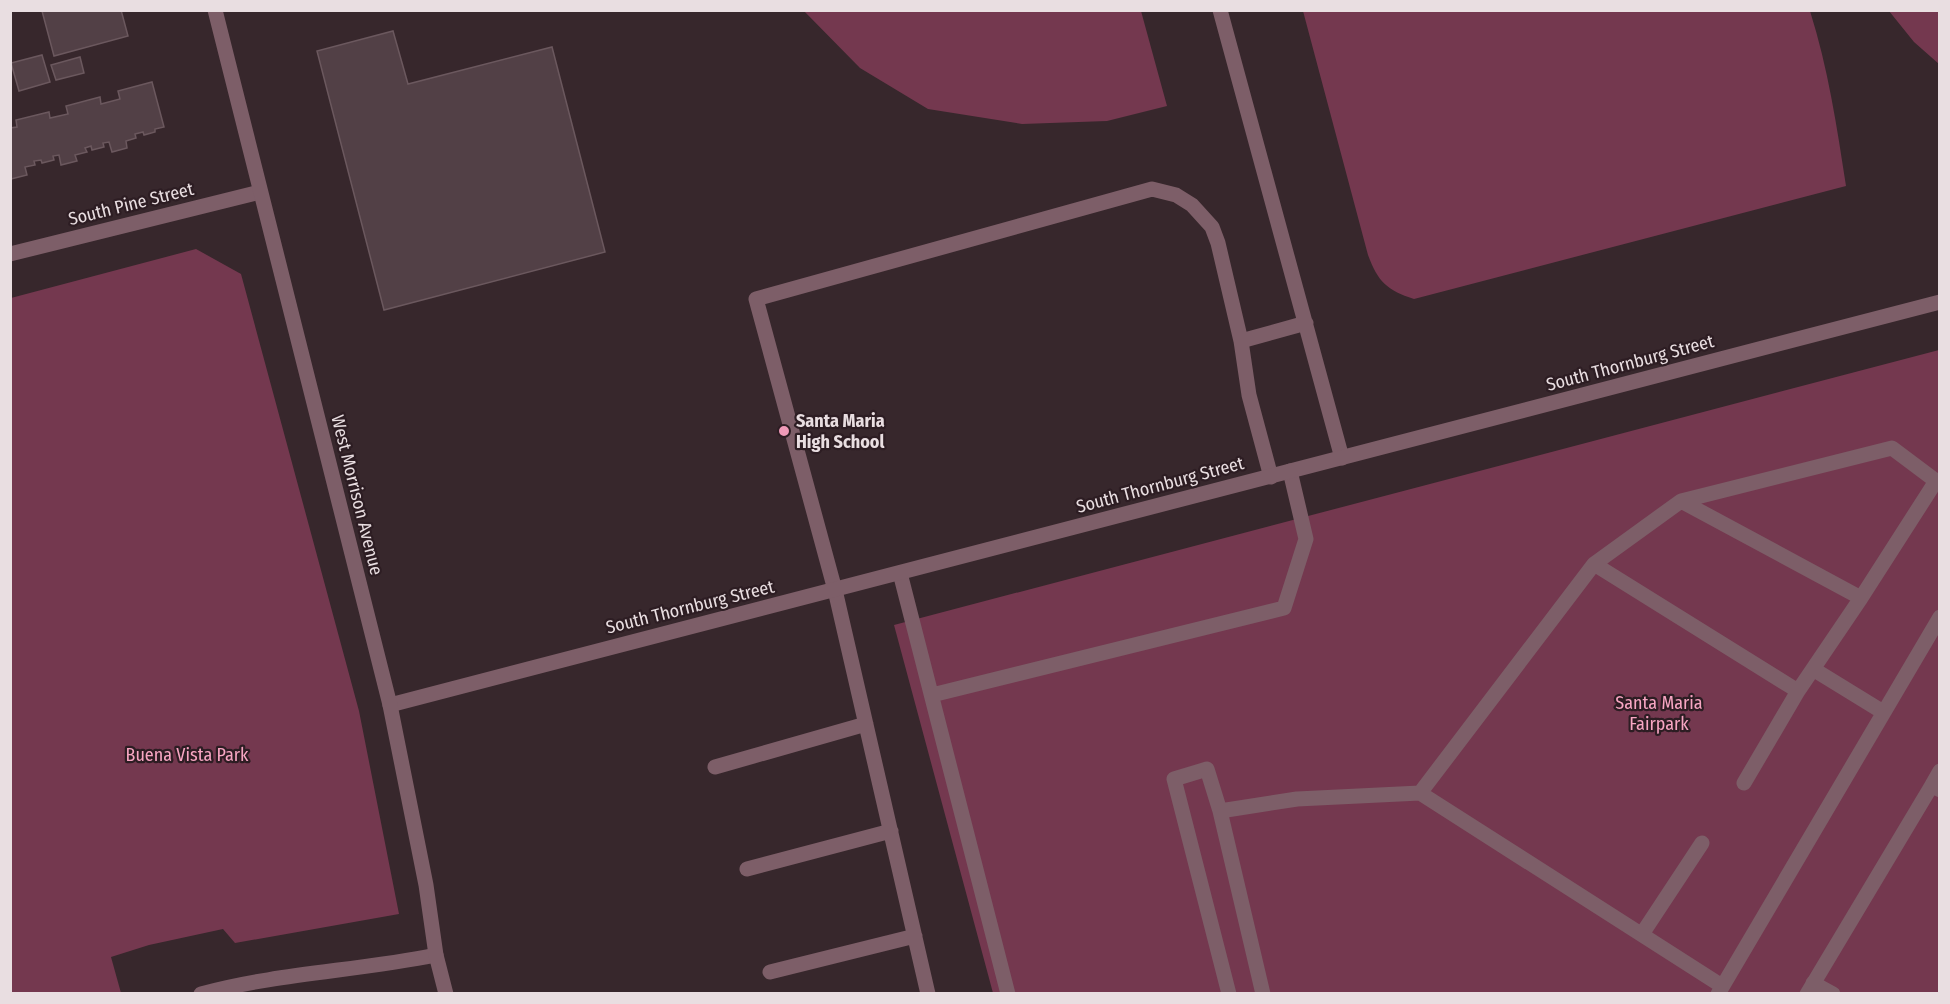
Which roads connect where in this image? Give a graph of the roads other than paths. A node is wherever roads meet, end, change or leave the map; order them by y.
1 (215, 10) edge
2 (1220, 10) edge
3 (260, 192) junction
4 (10, 254) edge
5 (1940, 302) edge
6 (1306, 323) junction
7 (1241, 341) junction
8 (1342, 458) junction
9 (1290, 471) junction
10 (1271, 477) junction
11 (1938, 481) edge
12 (1681, 501) junction
13 (1594, 564) junction
14 (900, 573) junction
15 (835, 590) junction
16 (1861, 598) junction
17 (1940, 617) edge
18 (1813, 669) junction
19 (1798, 691) junction
20 (932, 695) junction
21 (390, 705) junction
22 (1883, 712) junction
23 (866, 724) junction
24 (715, 767) dead end
25 (1940, 771) edge
26 (1744, 783) dead end
27 (1936, 788) edge
28 (1420, 793) junction
29 (1220, 811) junction
30 (891, 831) junction
31 (1702, 843) dead end
32 (747, 869) dead end
33 (1642, 934) junction
34 (915, 936) junction
35 (436, 955) junction
36 (770, 972) dead end
37 (1810, 988) edge
38 (1720, 990) edge
39 (201, 993) edge
40 (446, 993) edge
41 (928, 993) edge
42 (1008, 993) edge
43 (1229, 993) edge
44 (1263, 993) edge
45 (1833, 993) edge

1 - 3 street, West Morrison Avenue
2 - 6 street
3 - 4 street, South Pine Street
3 - 21 street, West Morrison Avenue
5 - 8 street, South Thornburg Street
6 - 7 street
6 - 8 street
7 - 10 street
7 - 15 street
8 - 9 street, South Thornburg Street
9 - 10 street, South Thornburg Street
9 - 20 street
10 - 14 street, South Thornburg Street
11 - 12 street
11 - 16 street
12 - 13 street
12 - 16 street
13 - 19 street
13 - 28 street
14 - 15 street, South Thornburg Street
14 - 20 street
15 - 21 street, South Thornburg Street
15 - 23 street
16 - 18 street
17 - 22 street
18 - 19 street
18 - 22 street
19 - 26 street
20 - 42 street
21 - 35 street, West Morrison Avenue
22 - 38 street
23 - 24 street
23 - 30 street
25 - 27 street
27 - 37 street
28 - 29 street
28 - 33 street
29 - 43 street
29 - 44 street
30 - 32 street
30 - 34 street
31 - 33 street
33 - 38 street
34 - 36 street
34 - 41 street
35 - 39 street
35 - 40 street, West Morrison Avenue
37 - 45 street

